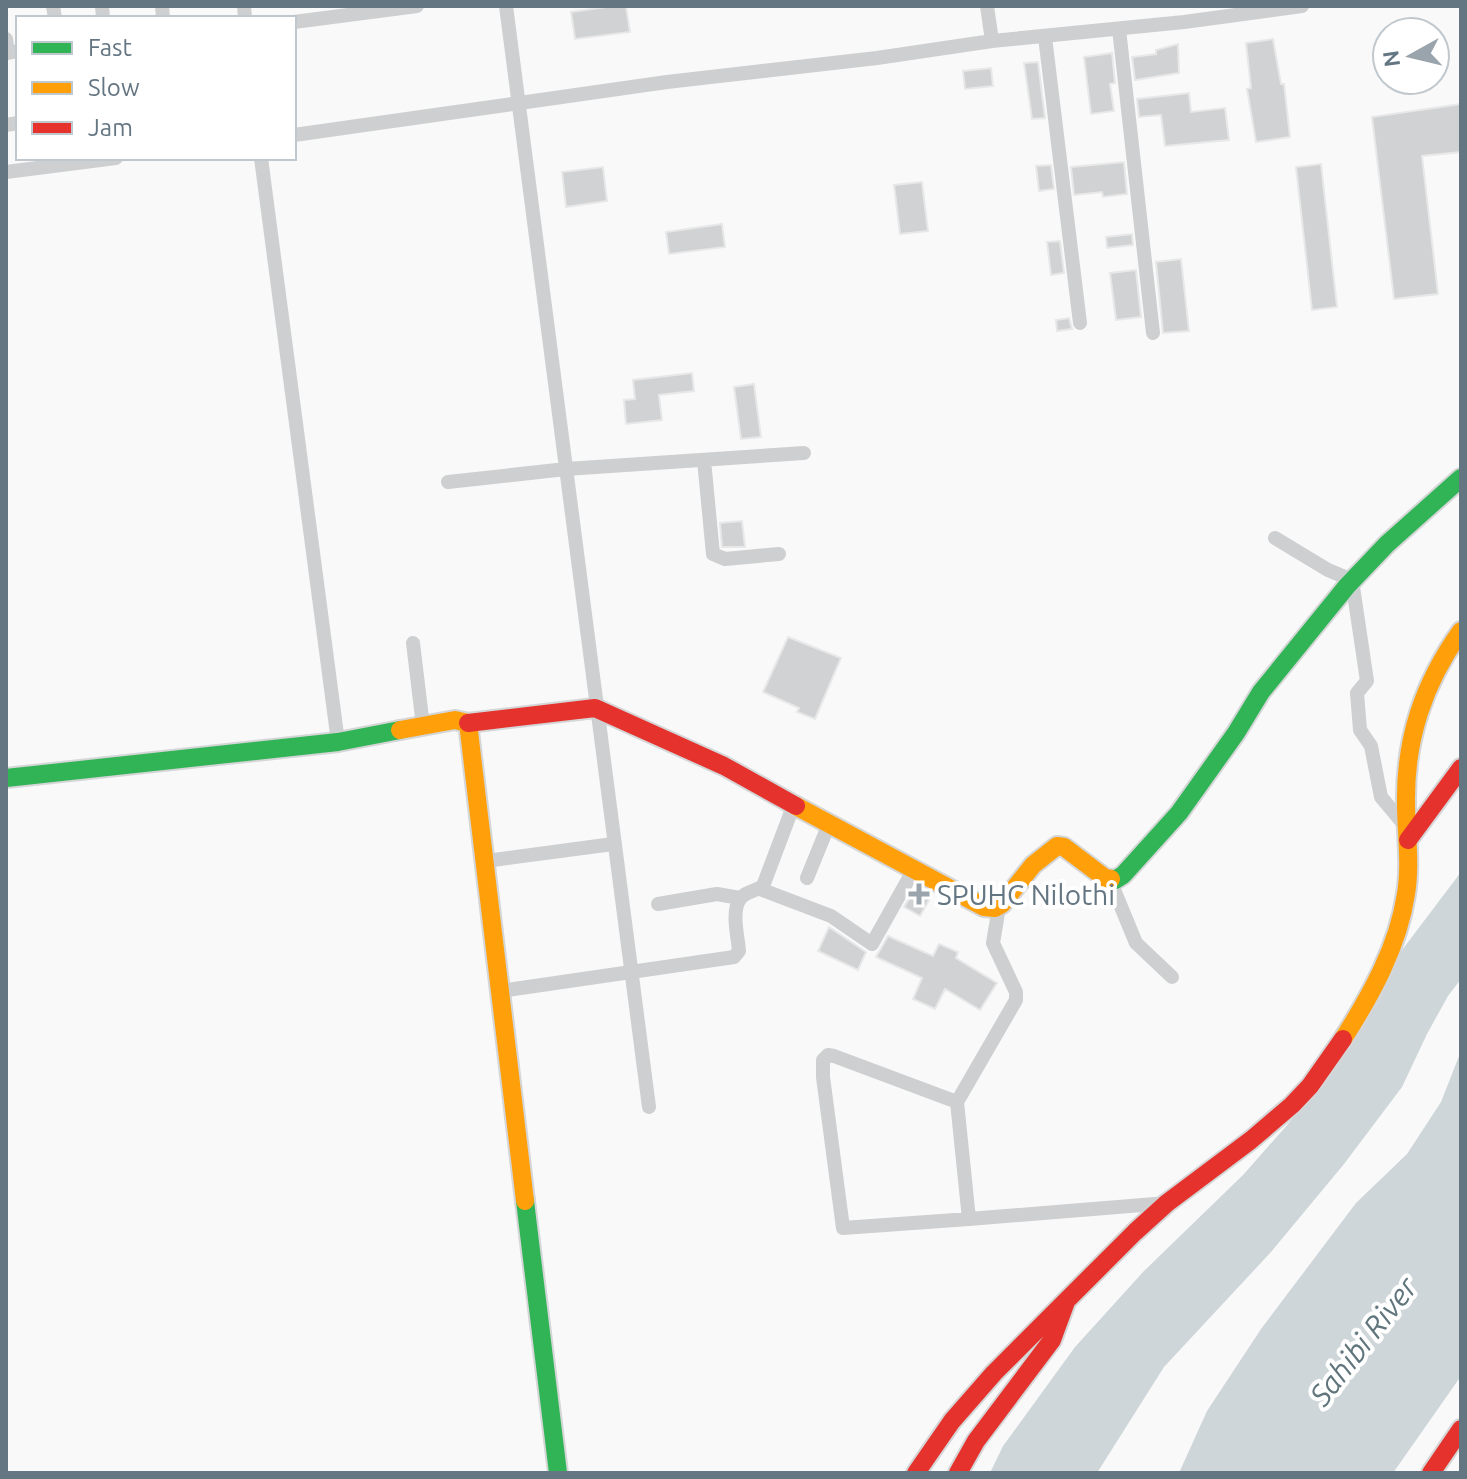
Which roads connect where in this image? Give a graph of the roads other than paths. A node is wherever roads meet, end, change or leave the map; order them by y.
1 (417, 6) edge
2 (506, 6) edge
3 (987, 6) edge
4 (1183, 6) edge
5 (1302, 6) edge
6 (328, 12) edge
7 (296, 21) edge
8 (1184, 22) junction
9 (1119, 29) junction
10 (1045, 37) junction
11 (992, 41) junction
12 (520, 104) junction
13 (296, 135) edge
14 (100, 160) edge
15 (261, 160) edge
16 (6, 172) edge
17 (1080, 323) dead end
18 (1153, 333) dead end
19 (804, 453) dead end
20 (704, 460) junction
21 (566, 469) junction
22 (1461, 478) edge
23 (448, 482) dead end
24 (1275, 538) dead end
25 (779, 554) dead end
26 (1352, 580) junction
27 (1461, 631) edge
28 (413, 643) dead end
29 (595, 708) junction
30 (468, 723) junction
31 (423, 726) junction
32 (338, 742) junction
33 (1461, 768) edge
34 (6, 778) edge
35 (794, 804) junction
36 (829, 824) junction
37 (1408, 834) junction
38 (613, 844) junction
39 (486, 861) junction
40 (913, 871) junction
41 (807, 878) dead end
42 (1110, 880) junction
43 (760, 889) junction
44 (740, 898) junction
45 (658, 904) dead end
46 (999, 907) junction
47 (631, 972) junction
48 (1172, 977) dead end
49 (500, 991) junction
50 (957, 1102) junction
51 (649, 1107) dead end
52 (1167, 1203) junction
53 (969, 1219) junction
54 (1067, 1299) junction
55 (1458, 1436) edge
56 (558, 1473) edge
57 (916, 1473) edge
58 (958, 1473) edge
59 (1431, 1473) edge

1 - 6 street
2 - 12 street
3 - 11 street
4 - 8 street
5 - 8 street
6 - 7 street
8 - 9 street
9 - 10 street
9 - 18 street
10 - 11 street
10 - 17 street
11 - 12 street
12 - 13 street
12 - 21 street
14 - 16 street
15 - 32 street
19 - 20 street
20 - 21 street
20 - 25 street
21 - 23 street
21 - 29 street
22 - 26 street
24 - 26 street
26 - 37 street
26 - 42 street
27 - 37 street
28 - 31 street
29 - 30 street
29 - 35 street
29 - 38 street
30 - 31 street
30 - 39 street
31 - 32 street
32 - 34 street
33 - 37 street
35 - 36 street
35 - 43 street
36 - 40 street
36 - 41 street
37 - 52 street
38 - 39 street
38 - 47 street
39 - 49 street
40 - 43 street
40 - 46 street
42 - 46 street
42 - 48 street
43 - 44 street
44 - 45 street
44 - 47 street
46 - 50 street
47 - 49 street
47 - 51 street
49 - 56 street
50 - 53 street
50 - 53 street
52 - 53 street
52 - 54 street
54 - 57 street
54 - 58 street
55 - 59 street

